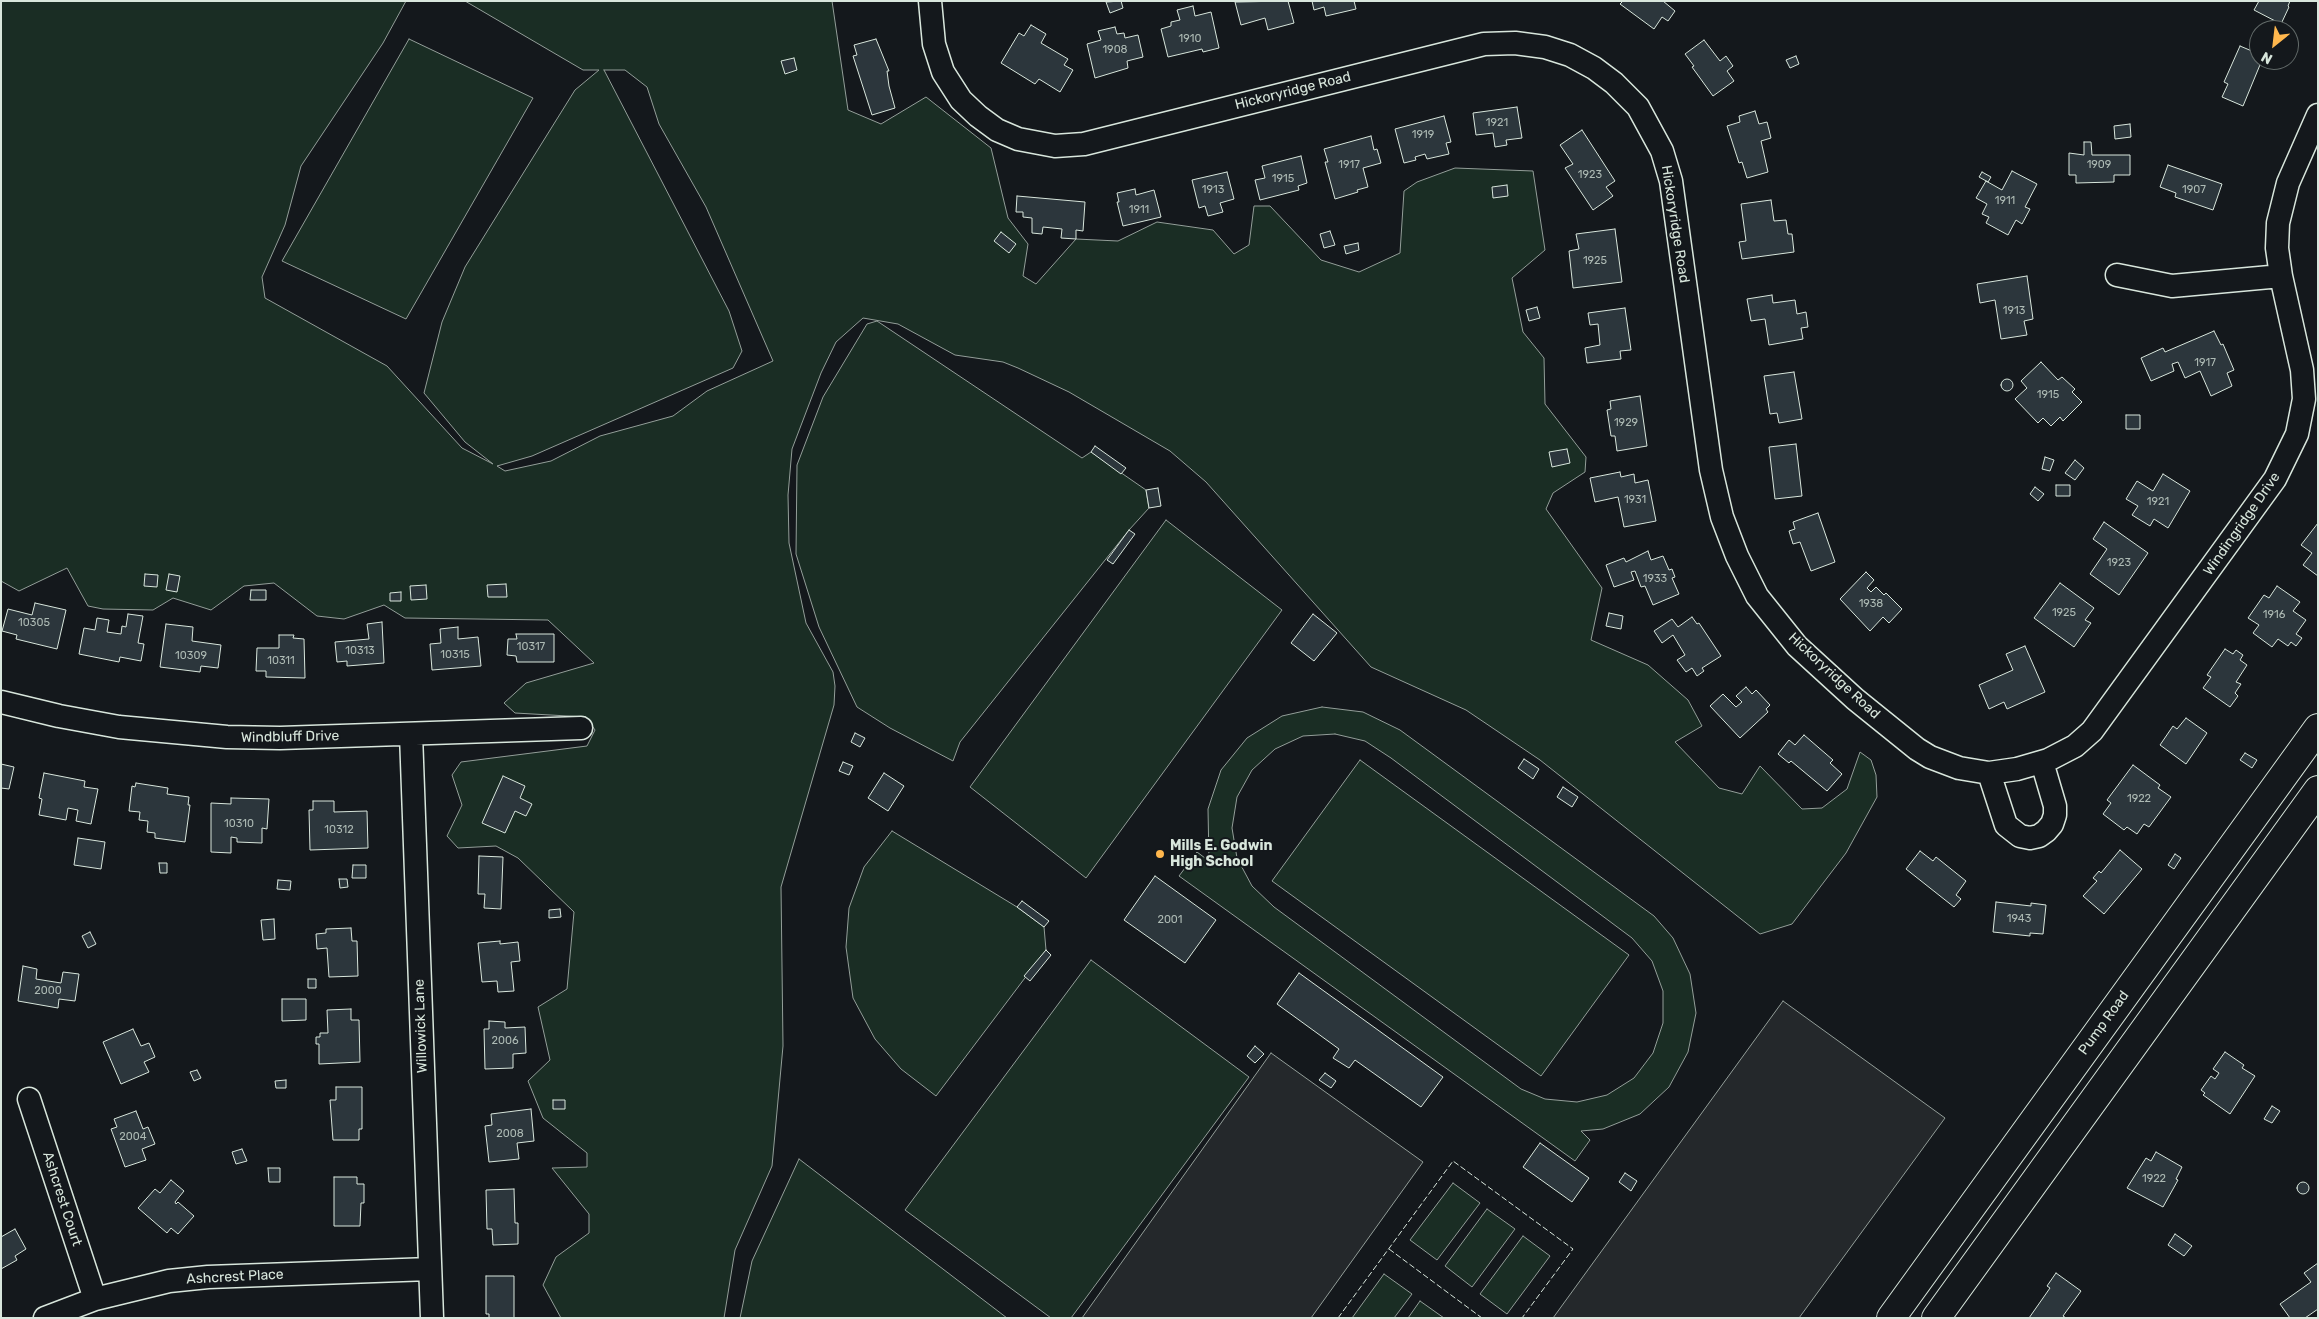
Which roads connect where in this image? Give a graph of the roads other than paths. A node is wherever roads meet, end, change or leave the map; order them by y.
1 (930, 1) edge
2 (2318, 115) edge
3 (2117, 275) dead end
4 (2281, 276) junction
5 (1, 702) edge
6 (581, 728) dead end
7 (2318, 728) edge
8 (411, 734) junction
9 (2042, 762) junction
10 (2017, 769) joint
11 (1989, 772) junction
12 (2318, 790) edge
13 (29, 1099) dead end
14 (430, 1269) junction
15 (95, 1299) junction
16 (46, 1318) edge
17 (432, 1318) edge
18 (1891, 1318) edge
19 (1936, 1318) edge

1 - 11 street, Hickoryridge Road
2 - 4 street, Windingridge Drive
3 - 4 street
4 - 9 street, Windingridge Drive
5 - 8 street, Windbluff Drive
6 - 8 street, Windbluff Drive
7 - 18 main road, Pump Road
8 - 14 street, Willowick Lane
9 - 10 street, Windingridge Drive
9 - 11 street
10 - 11 street, Hickoryridge Road
12 - 19 main road
13 - 15 street, Ashcrest Court
14 - 15 street, Ashcrest Place
14 - 17 street, Willowick Lane
15 - 16 street, Ashcrest Place

